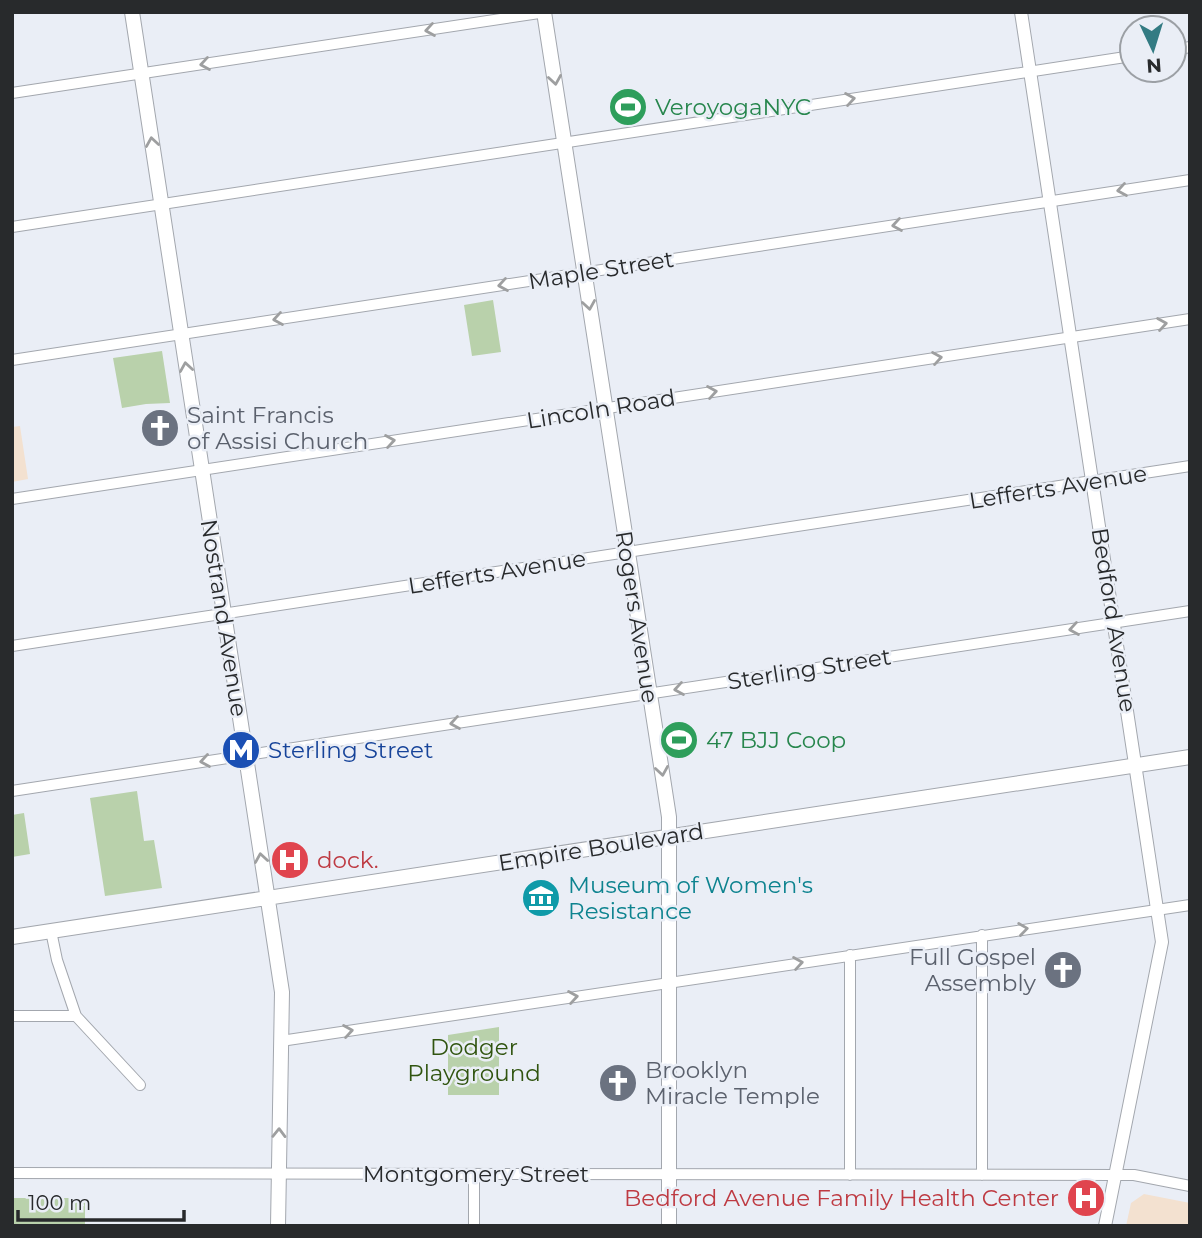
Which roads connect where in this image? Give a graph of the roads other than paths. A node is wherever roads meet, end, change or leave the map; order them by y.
1 (132, 12) edge
2 (545, 12) edge
3 (1021, 12) edge
4 (1118, 58) edge
5 (1030, 72) junction
6 (141, 74) junction
7 (12, 93) edge
8 (564, 143) junction
9 (1190, 180) edge
10 (1050, 201) junction
11 (161, 204) junction
12 (12, 227) edge
13 (584, 273) junction
14 (1190, 319) edge
15 (181, 334) junction
16 (1071, 337) junction
17 (12, 360) edge
18 (605, 408) junction
19 (1190, 466) edge
20 (201, 470) junction
21 (1093, 481) junction
22 (12, 499) edge
23 (627, 552) junction
24 (1190, 611) edge
25 (224, 614) junction
26 (1114, 622) junction
27 (12, 646) edge
28 (649, 694) junction
29 (245, 755) junction
30 (1190, 757) edge
31 (1136, 765) junction
32 (12, 791) edge
33 (670, 837) junction
34 (267, 898) junction
35 (1190, 905) edge
36 (1158, 909) junction
37 (51, 931) junction
38 (982, 935) junction
39 (12, 937) edge
40 (850, 955) junction
41 (669, 983) junction
42 (12, 1016) edge
43 (76, 1016) junction
44 (281, 1041) junction
45 (139, 1086) dead end
46 (12, 1173) edge
47 (278, 1173) junction
48 (474, 1174) junction
49 (669, 1174) junction
50 (850, 1175) junction
51 (982, 1175) junction
52 (1116, 1175) junction
53 (1190, 1186) edge
54 (278, 1226) edge
55 (474, 1226) edge
56 (669, 1226) edge
57 (1105, 1226) edge

1 - 6 main road, Nostrand Avenue
2 -> 6 street
2 -> 8 main road, Rogers Avenue
3 - 5 street, Bedford Avenue
4 - 5 street
8 -> 5 street
5 - 10 street, Bedford Avenue
6 - 7 street
11 -> 6 main road, Nostrand Avenue
8 - 11 street
8 - 13 main road, Rogers Avenue
9 -> 10 street, Maple Street
10 -> 13 street, Maple Street
10 - 16 street, Bedford Avenue
11 - 12 street
11 - 15 main road, Nostrand Avenue
13 -> 15 street, Maple Street
13 -> 18 main road, Rogers Avenue
16 -> 14 street, Lincoln Road
15 - 17 street, Maple Street
20 -> 15 main road, Nostrand Avenue
18 -> 16 street, Lincoln Road
16 - 21 street, Bedford Avenue
20 -> 18 street, Lincoln Road
18 - 23 main road, Rogers Avenue
19 - 21 street, Lefferts Avenue
20 - 22 street, Lincoln Road
20 - 25 main road, Nostrand Avenue
21 - 23 street, Lefferts Avenue
21 - 26 street, Bedford Avenue
23 - 25 street, Lefferts Avenue
23 - 28 main road, Rogers Avenue
24 - 26 street, Sterling Street
25 - 27 street, Lefferts Avenue
25 - 29 main road, Nostrand Avenue
26 -> 28 street, Sterling Street
26 - 31 street, Bedford Avenue
28 -> 29 street, Sterling Street
28 -> 33 main road, Rogers Avenue
29 -> 32 street, Sterling Street
34 -> 29 main road, Nostrand Avenue
30 - 31 main road, Empire Boulevard
31 - 33 main road, Empire Boulevard
31 - 36 street, Bedford Avenue
33 - 34 main road, Empire Boulevard
33 - 41 main road, Rogers Avenue
34 - 37 main road, Empire Boulevard
34 - 44 main road, Nostrand Avenue
35 - 36 street
38 -> 36 street
36 - 52 street, Bedford Avenue
37 - 39 main road, Empire Boulevard
37 - 43 street
38 - 40 street
38 - 51 street
41 -> 40 street
40 - 50 street
44 -> 41 street
41 - 49 main road, Rogers Avenue
42 - 43 street
43 - 45 street
47 -> 44 main road, Nostrand Avenue
46 - 47 street, Montgomery Street
47 - 48 street, Montgomery Street
47 - 54 main road, Nostrand Avenue
48 - 49 street, Montgomery Street
48 - 55 street
49 - 50 street, Montgomery Street
49 - 56 main road, Rogers Avenue
50 - 51 street, Montgomery Street
51 - 52 street, Montgomery Street
52 - 53 street, Montgomery Street
52 - 57 street, Bedford Avenue

